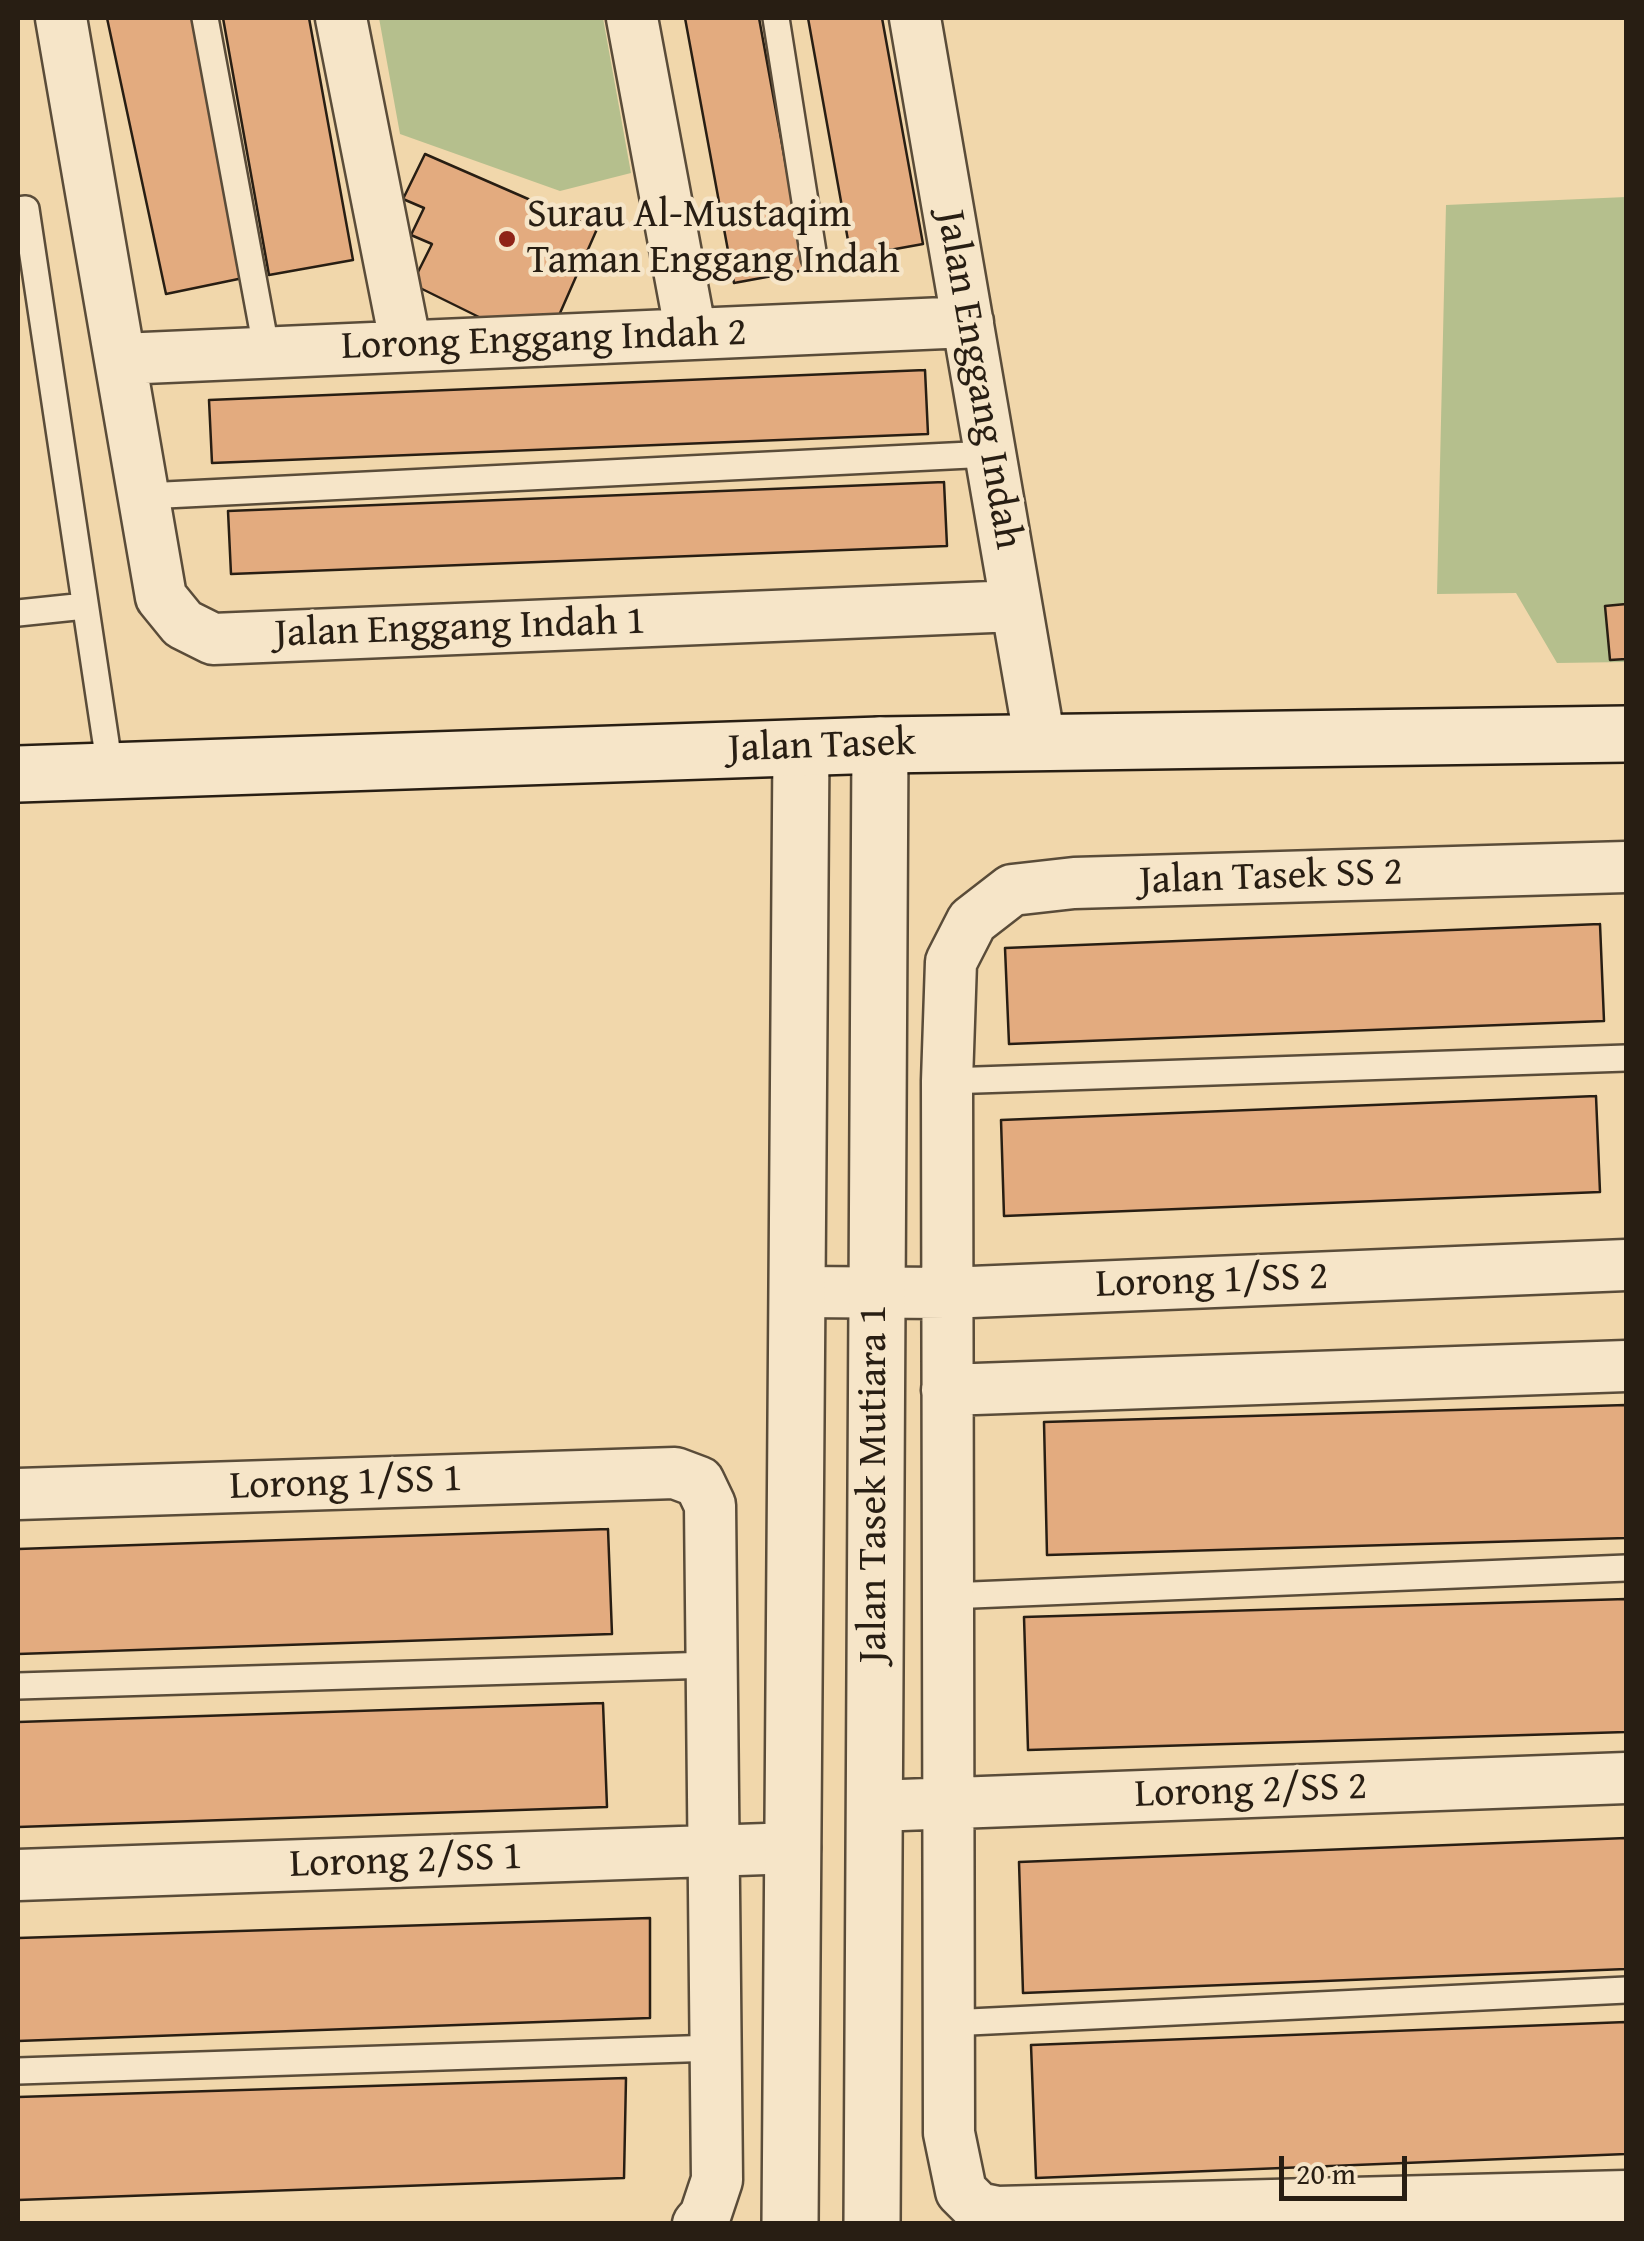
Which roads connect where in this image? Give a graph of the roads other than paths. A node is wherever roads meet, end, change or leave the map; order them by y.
1 (62, 18) edge
2 (204, 18) edge
3 (341, 18) edge
4 (632, 18) edge
5 (776, 18) edge
6 (915, 18) edge
7 (18, 210) edge
8 (814, 258) dead end
9 (968, 322) junction
10 (691, 334) junction
11 (406, 346) junction
12 (267, 353) junction
13 (120, 359) junction
14 (990, 454) junction
15 (144, 496) junction
16 (84, 606) junction
17 (1016, 606) junction
18 (18, 612) edge
19 (1626, 734) edge
20 (1040, 742) junction
21 (880, 746) junction
22 (800, 748) junction
23 (110, 770) junction
24 (18, 774) edge
25 (1626, 867) edge
26 (1626, 1058) edge
27 (946, 1081) junction
28 (1626, 1265) edge
29 (797, 1292) junction
30 (875, 1292) junction
31 (947, 1293) junction
32 (1626, 1366) edge
33 (947, 1390) junction
34 (18, 1494) edge
35 (1626, 1568) edge
36 (948, 1596) junction
37 (711, 1664) junction
38 (18, 1686) edge
39 (1626, 1778) edge
40 (949, 1803) junction
41 (875, 1806) junction
42 (795, 1848) junction
43 (712, 1851) junction
44 (18, 1876) edge
45 (1626, 1990) edge
46 (950, 2024) junction
47 (714, 2048) junction
48 (18, 2071) edge
49 (1626, 2196) edge
50 (698, 2224) edge
51 (790, 2224) edge
52 (872, 2224) edge

1 - 13 street, Jalan Enggang Indah 1
2 - 12 lane
3 - 11 street
4 - 10 street
5 - 8 lane
6 - 9 street, Jalan Enggang Indah
7 - 16 lane
9 - 10 street, Lorong Enggang Indah 2
9 - 14 street, Jalan Enggang Indah
10 - 11 street, Lorong Enggang Indah 2
11 - 12 street, Lorong Enggang Indah 2
12 - 13 street, Lorong Enggang Indah 2
13 - 15 street, Jalan Enggang Indah 1
14 - 15 lane
14 - 17 street, Jalan Enggang Indah
15 - 17 street, Jalan Enggang Indah 1
16 - 18 lane
16 - 23 lane
17 - 20 street, Jalan Enggang Indah
19 - 20 street, Jalan Tasek
20 - 21 street, Jalan Tasek
21 - 22 street, Jalan Tasek
21 - 30 street, Jalan Tasek Mutiara 1
22 - 23 street, Jalan Tasek
22 - 29 street, Jalan Tasek Mutiara 1
23 - 24 street, Jalan Tasek
25 - 27 street, Jalan Tasek SS 2
26 - 27 lane
27 - 31 street
28 - 31 street, Lorong 1/SS 2
29 - 30 street, Lorong 1/SS 2
29 - 42 street, Jalan Tasek Mutiara 1
30 - 31 street, Lorong 1/SS 2
30 - 41 street, Jalan Tasek Mutiara 1
31 - 33 street
32 - 33 street
33 - 36 street
34 - 37 street, Lorong 1/SS 1
35 - 36 lane
36 - 40 street
37 - 38 lane
37 - 43 street
39 - 40 street, Lorong 2/SS 2
40 - 41 street, Lorong 2/SS 2
40 - 46 street
41 - 52 street, Jalan Tasek Mutiara 1
42 - 43 street, Lorong 2/SS 1
42 - 51 street, Jalan Tasek Mutiara 1
43 - 44 street, Lorong 2/SS 1
43 - 47 street
45 - 46 lane
46 - 49 street
47 - 48 lane
47 - 50 street

